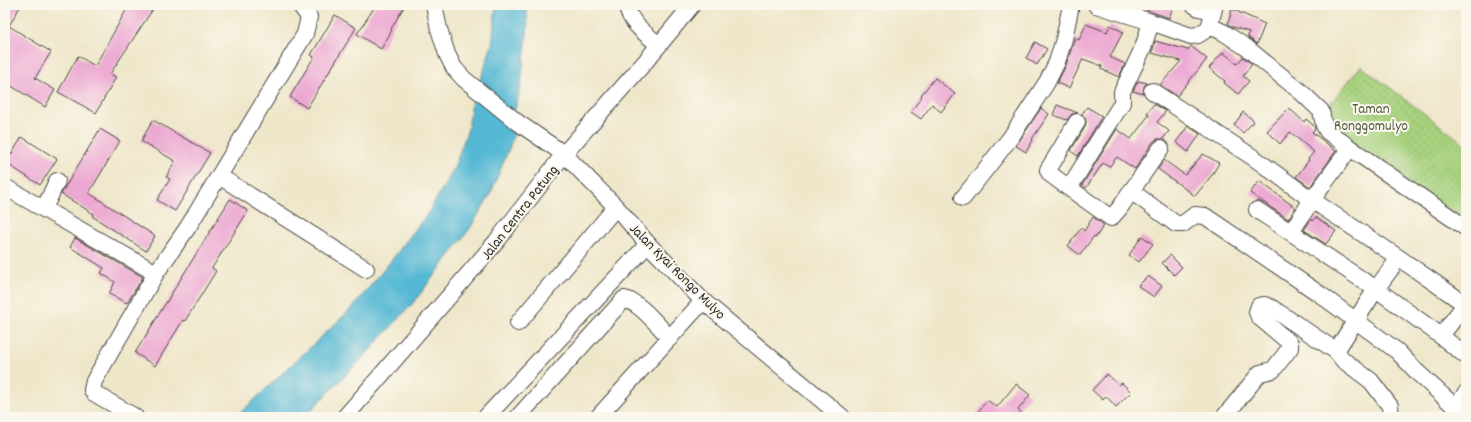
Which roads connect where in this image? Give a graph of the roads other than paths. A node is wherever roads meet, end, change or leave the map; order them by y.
1 (300, 5) edge
2 (434, 5) edge
3 (627, 5) edge
4 (692, 5) edge
5 (1071, 5) edge
6 (1096, 5) edge
7 (1194, 5) edge
8 (1214, 8) edge
9 (1152, 22) junction
10 (1209, 28) junction
11 (659, 45) junction
12 (1152, 91) dead end
13 (1077, 122) dead end
14 (1161, 148) dead end
15 (1350, 148) junction
16 (564, 154) junction
17 (219, 176) junction
18 (57, 181) dead end
19 (5, 187) edge
20 (1069, 188) junction
21 (1132, 191) junction
22 (963, 198) dead end
23 (1312, 200) junction
24 (616, 207) junction
25 (44, 209) junction
26 (1257, 210) dead end
27 (1466, 228) edge
28 (1291, 232) junction
29 (648, 244) junction
30 (1399, 258) junction
31 (366, 269) dead end
32 (156, 273) junction
33 (1376, 289) junction
34 (703, 301) junction
35 (1466, 304) edge
36 (1356, 321) junction
37 (518, 323) dead end
38 (1441, 336) junction
39 (670, 338) junction
40 (1336, 351) junction
41 (1466, 356) edge
42 (1466, 393) edge
43 (1461, 412) edge
44 (135, 417) edge
45 (345, 417) edge
46 (486, 417) edge
47 (518, 417) edge
48 (598, 417) edge
49 (842, 417) edge
50 (1224, 417) edge
51 (1391, 417) edge

1 - 17 street
2 - 16 street, Jalan Kyai Rongo Mulyo
3 - 11 street
4 - 11 street, Jalan Centra Patung
5 - 22 street
6 - 9 street
7 - 8 street
8 - 10 street
9 - 10 street
9 - 20 street
10 - 15 street
11 - 16 street, Jalan Centra Patung
12 - 23 street
13 - 20 street
14 - 21 street
15 - 23 street
15 - 27 street
16 - 24 street, Jalan Kyai Rongo Mulyo
16 - 45 street, Jalan Centra Patung
17 - 31 street
17 - 32 street
18 - 25 street
19 - 25 street
20 - 21 street
21 - 36 street
23 - 28 street
23 - 30 street
24 - 29 street, Jalan Kyai Rongo Mulyo
24 - 37 street
25 - 32 street
26 - 28 street
28 - 33 street
29 - 34 street, Jalan Kyai Rongo Mulyo
29 - 46 street
30 - 33 street
30 - 35 street
32 - 44 street
33 - 36 street
33 - 38 street
34 - 39 street
34 - 49 street, Jalan Kyai Rongo Mulyo
35 - 38 street
36 - 40 street
36 - 43 street
38 - 41 street
39 - 47 street
39 - 48 street
40 - 50 street
40 - 51 street
42 - 43 street

